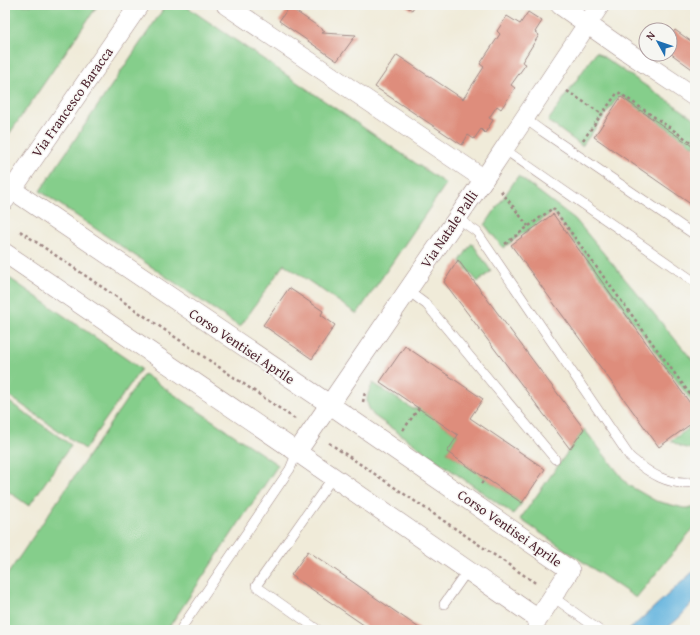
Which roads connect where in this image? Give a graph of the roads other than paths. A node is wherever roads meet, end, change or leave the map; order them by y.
1 (139, 5) edge
2 (226, 5) edge
3 (560, 5) edge
4 (600, 5) edge
5 (588, 23) junction
6 (695, 97) edge
7 (524, 118) junction
8 (504, 149) junction
9 (491, 184) junction
10 (7, 192) edge
11 (457, 218) junction
12 (695, 235) edge
13 (5, 253) edge
14 (695, 282) edge
15 (407, 290) junction
16 (329, 404) junction
17 (297, 452) junction
18 (555, 459) dead end
19 (333, 477) junction
20 (695, 482) edge
21 (468, 570) junction
22 (553, 597) junction
23 (444, 604) dead end
24 (534, 624) edge
25 (180, 630) edge
26 (318, 630) edge
27 (599, 630) edge

1 - 10 street, Via Francesco Baracca
2 - 9 street
3 - 5 street
4 - 5 street, Via Natale Palli
5 - 6 street
5 - 7 street, Via Natale Palli
7 - 8 street, Via Natale Palli
7 - 12 lane
8 - 9 street, Via Natale Palli
8 - 14 lane
9 - 11 street, Via Natale Palli
10 - 16 street, Corso Ventisei Aprile
11 - 15 street, Via Natale Palli
11 - 20 lane
13 - 17 street, Corso Ventisei Aprile
15 - 16 street, Via Natale Palli
15 - 18 lane
16 - 17 street, Via Natale Palli
16 - 22 street, Corso Ventisei Aprile
17 - 19 street, Corso Ventisei Aprile
17 - 25 lane
19 - 21 street, Corso Ventisei Aprile
19 - 26 lane
21 - 23 lane
21 - 24 street, Corso Ventisei Aprile
22 - 24 street, Corso Ventisei Aprile
22 - 27 lane

